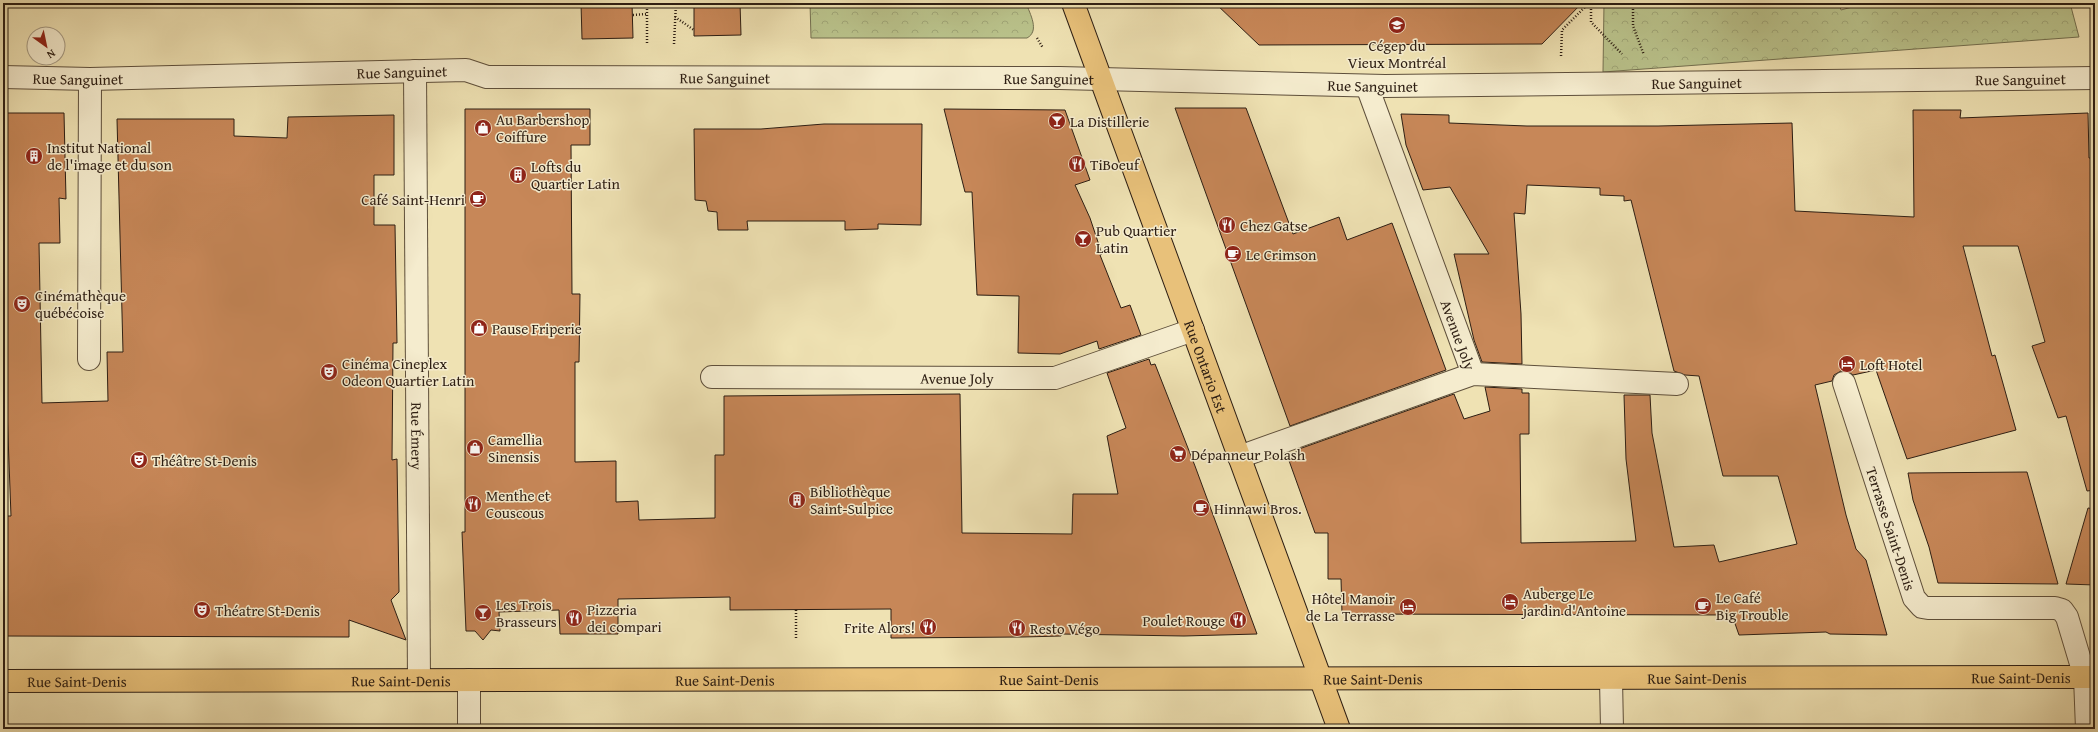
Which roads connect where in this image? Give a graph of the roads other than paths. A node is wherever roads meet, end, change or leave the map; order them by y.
1 (1073, 3) edge
2 (415, 71) junction
3 (3, 77) edge
4 (1100, 78) junction
5 (2095, 78) edge
6 (90, 79) junction
7 (1367, 86) junction
8 (1193, 330) junction
9 (89, 359) dead end
10 (1473, 374) junction
11 (712, 378) dead end
12 (1844, 383) dead end
13 (1677, 384) dead end
14 (1239, 457) junction
15 (2090, 677) edge
16 (1321, 679) junction
17 (1611, 679) junction
18 (419, 680) junction
19 (469, 680) junction
20 (3, 681) edge
21 (469, 729) edge
22 (1339, 729) edge
23 (1612, 729) edge
24 (2087, 729) edge

1 - 4 main road, Rue Ontario Est
2 - 4 street, Rue Sanguinet
2 - 6 street, Rue Sanguinet
2 - 18 street, Rue Émery
3 - 6 street, Rue Sanguinet
4 - 7 street, Rue Sanguinet
4 - 8 main road, Rue Ontario Est
5 - 7 street, Rue Sanguinet
6 - 9 street
7 - 10 street, Avenue Joly
8 - 11 street, Avenue Joly
8 - 14 main road, Rue Ontario Est
10 - 13 street
10 - 14 street, Avenue Joly
12 - 15 street, Terrasse Saint-Denis
14 - 16 main road, Rue Ontario Est
15 - 17 main road, Rue Saint-Denis
15 - 24 street
16 - 17 main road, Rue Saint-Denis
16 - 19 main road, Rue Saint-Denis
16 - 22 main road, Rue Ontario Est
17 - 23 street
18 - 19 main road, Rue Saint-Denis
18 - 20 main road, Rue Saint-Denis
19 - 21 street

